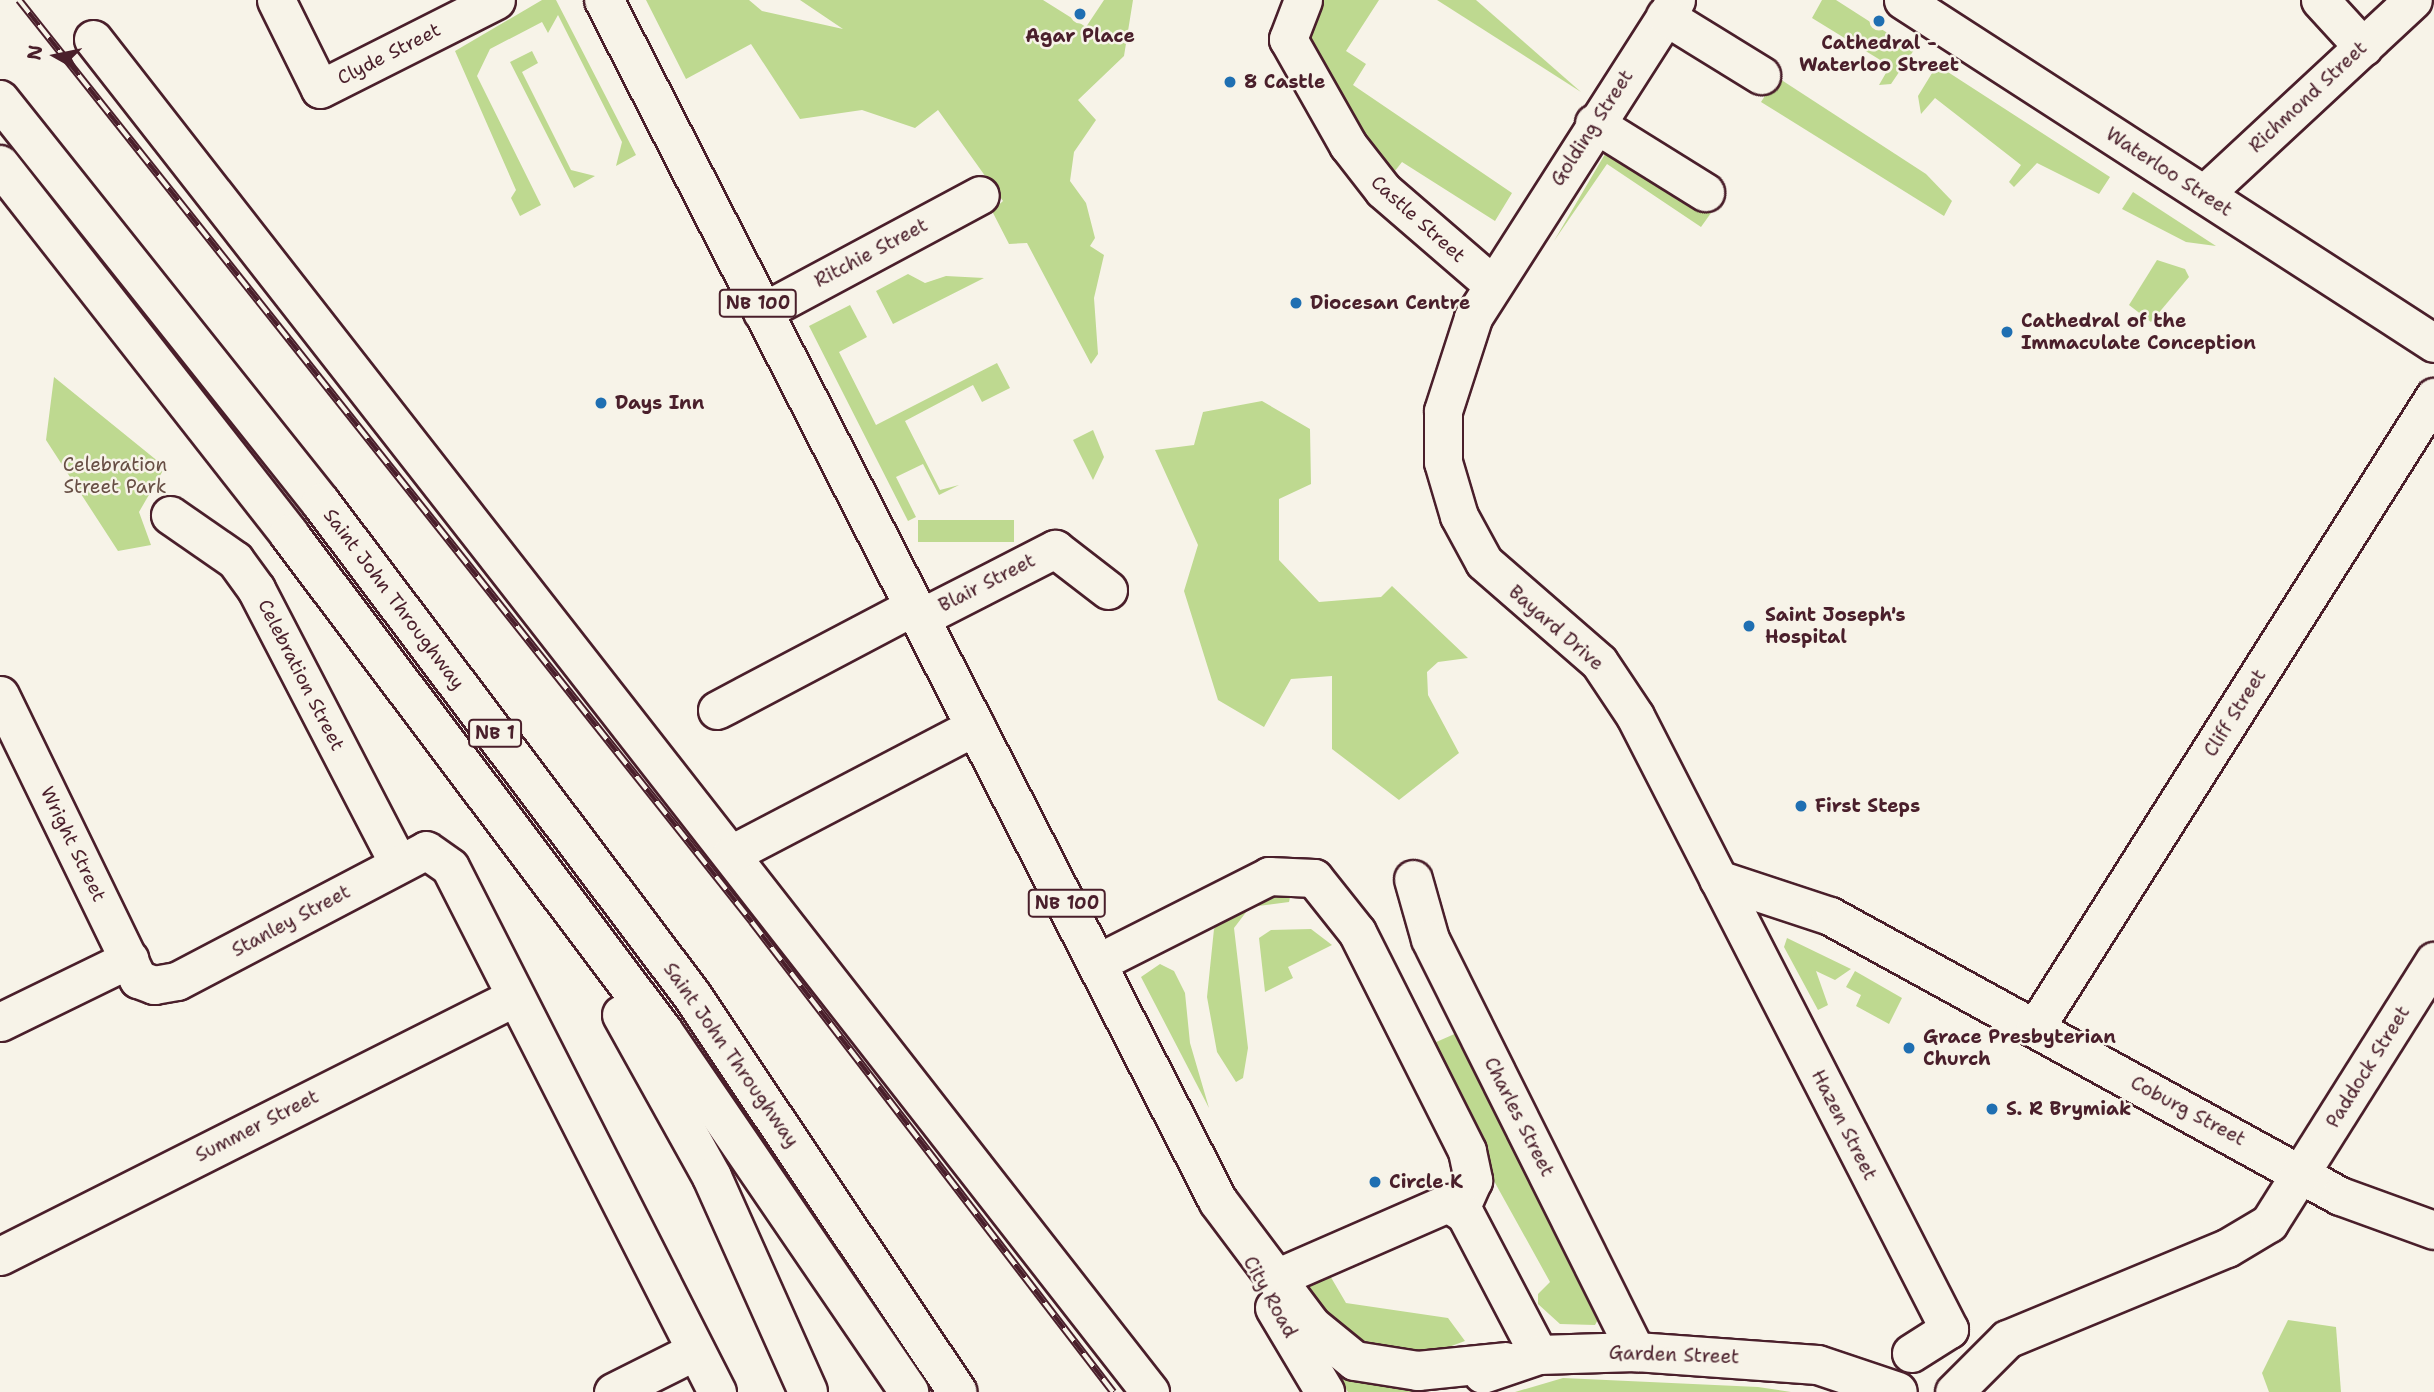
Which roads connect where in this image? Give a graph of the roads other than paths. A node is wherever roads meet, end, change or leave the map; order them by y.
1 (276, 0) edge
2 (496, 0) edge
3 (604, 0) edge
4 (1303, 0) edge
5 (1903, 0) edge
6 (2320, 0) edge
7 (2413, 0) edge
8 (1671, 8) edge
9 (93, 39) dead end
10 (2363, 47) junction
11 (1761, 75) dead end
12 (0, 100) edge
13 (1594, 123) junction
14 (0, 165) edge
15 (1705, 192) dead end
16 (2204, 194) junction
17 (980, 195) dead end
18 (1501, 270) junction
19 (762, 312) junction
20 (2434, 343) edge
21 (2434, 397) edge
22 (170, 514) dead end
23 (1108, 590) dead end
24 (917, 612) junction
25 (0, 695) edge
26 (717, 710) dead end
27 (976, 726) junction
28 (468, 774) junction
29 (730, 855) junction
30 (420, 856) junction
31 (1413, 879) dead end
32 (1718, 879) junction
33 (129, 959) junction
34 (2434, 961) edge
35 (1097, 963) junction
36 (154, 985) joint
37 (515, 997) junction
38 (0, 1023) edge
39 (2035, 1028) junction
40 (2302, 1173) junction
41 (829, 1198) junction
42 (1218, 1201) junction
43 (1460, 1209) junction
44 (2434, 1230) edge
45 (0, 1256) edge
46 (1276, 1278) junction
47 (695, 1351) junction
48 (1636, 1352) junction
49 (1911, 1353) dead end
50 (1818, 1365) junction
51 (1511, 1370) edge
52 (613, 1392) edge
53 (717, 1392) edge
54 (808, 1392) edge
55 (909, 1392) edge
56 (957, 1392) edge
57 (982, 1392) edge
58 (1150, 1392) edge
59 (1325, 1392) edge
60 (1453, 1392) edge
61 (1850, 1392) edge
62 (1898, 1392) edge
63 (1954, 1392) edge

1 - 2 street, Clyde Street
3 - 19 main road, NB 100
4 - 18 street, Castle Street
5 - 16 street, Waterloo Street
6 - 10 street
7 - 10 street, Richmond Street
8 - 11 street
8 - 13 street, Golding Street
9 - 29 street
10 - 16 street, Richmond Street
12 - 41 main road, Saint John Throughway / NB 1
13 - 15 street
13 - 18 street, Golding Street
14 - 28 main road, NB 1
16 - 20 street, Waterloo Street
17 - 19 street, Ritchie Street
18 - 32 street, Bayard Drive
19 - 24 main road, NB 100
21 - 39 street, Cliff Street
22 - 30 street, Celebration Street
23 - 24 street, Blair Street
24 - 26 street, Blair Street
24 - 27 main road, NB 100
25 - 33 street, Wright Street
27 - 29 street
27 - 35 main road, NB 100
28 - 54 main road
28 - 55 main road, NB 1
29 - 58 street
30 - 36 street, Stanley Street
30 - 37 street, Celebration Street
31 - 48 street, Charles Street
32 - 39 street, Coburg Street
32 - 49 street, Hazen Street
33 - 36 street, Wright Street
33 - 38 street
34 - 40 street, Paddock Street
35 - 42 main road, NB 100
35 - 43 street
37 - 45 street, Summer Street
37 - 47 street, Celebration Street
39 - 40 street, Coburg Street
40 - 44 street, Coburg Street
40 - 63 street
41 - 56 main road, Saint John Throughway / NB 1
41 - 57 main road
42 - 46 main road
42 - 59 main road, City Road / NB 100
43 - 46 street
43 - 51 street
46 - 51 main road
47 - 52 street
47 - 53 street, Celebration Street
48 - 50 main road, Garden Street
48 - 51 main road, Garden Street
50 - 61 main road
50 - 62 main road, Garden Street
51 - 60 main road, Garden Street

